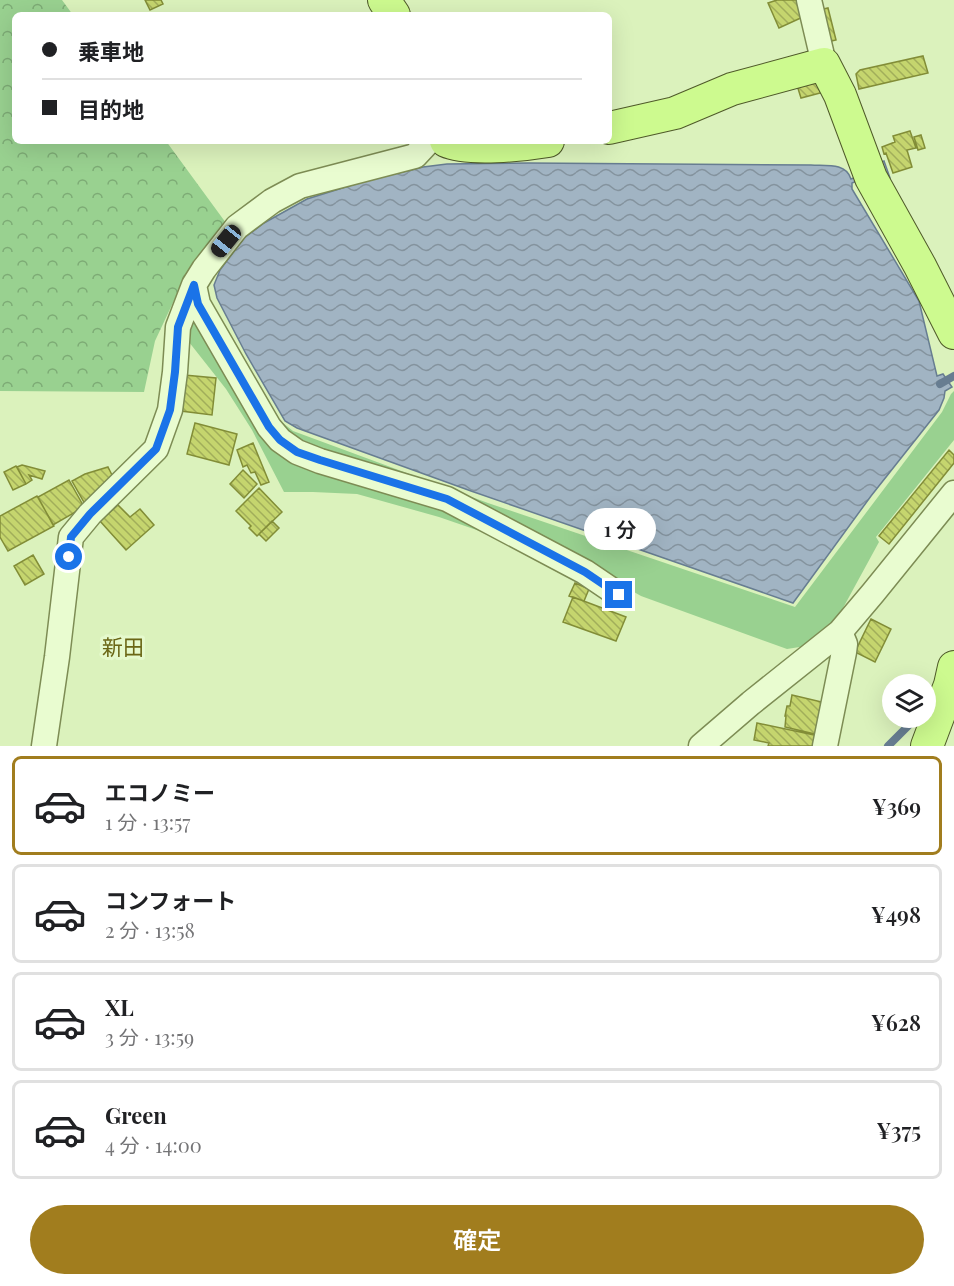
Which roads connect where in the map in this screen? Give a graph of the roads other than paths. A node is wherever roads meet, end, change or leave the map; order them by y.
1 (809, 0) edge
2 (824, 64) junction
3 (612, 127) edge
4 (426, 144) edge
5 (454, 144) edge
6 (530, 144) edge
7 (194, 285) junction
8 (954, 333) edge
9 (954, 493) edge
10 (619, 595) dead end
11 (840, 632) junction
12 (953, 679) edge
13 (44, 746) edge
14 (701, 746) edge
15 (825, 746) edge
16 (927, 746) edge

1 - 2 street
2 - 3 main road
2 - 8 main road
4 - 7 street
5 - 6 main road
7 - 10 street
7 - 13 street
9 - 11 street
11 - 14 street
11 - 15 street
12 - 16 main road

